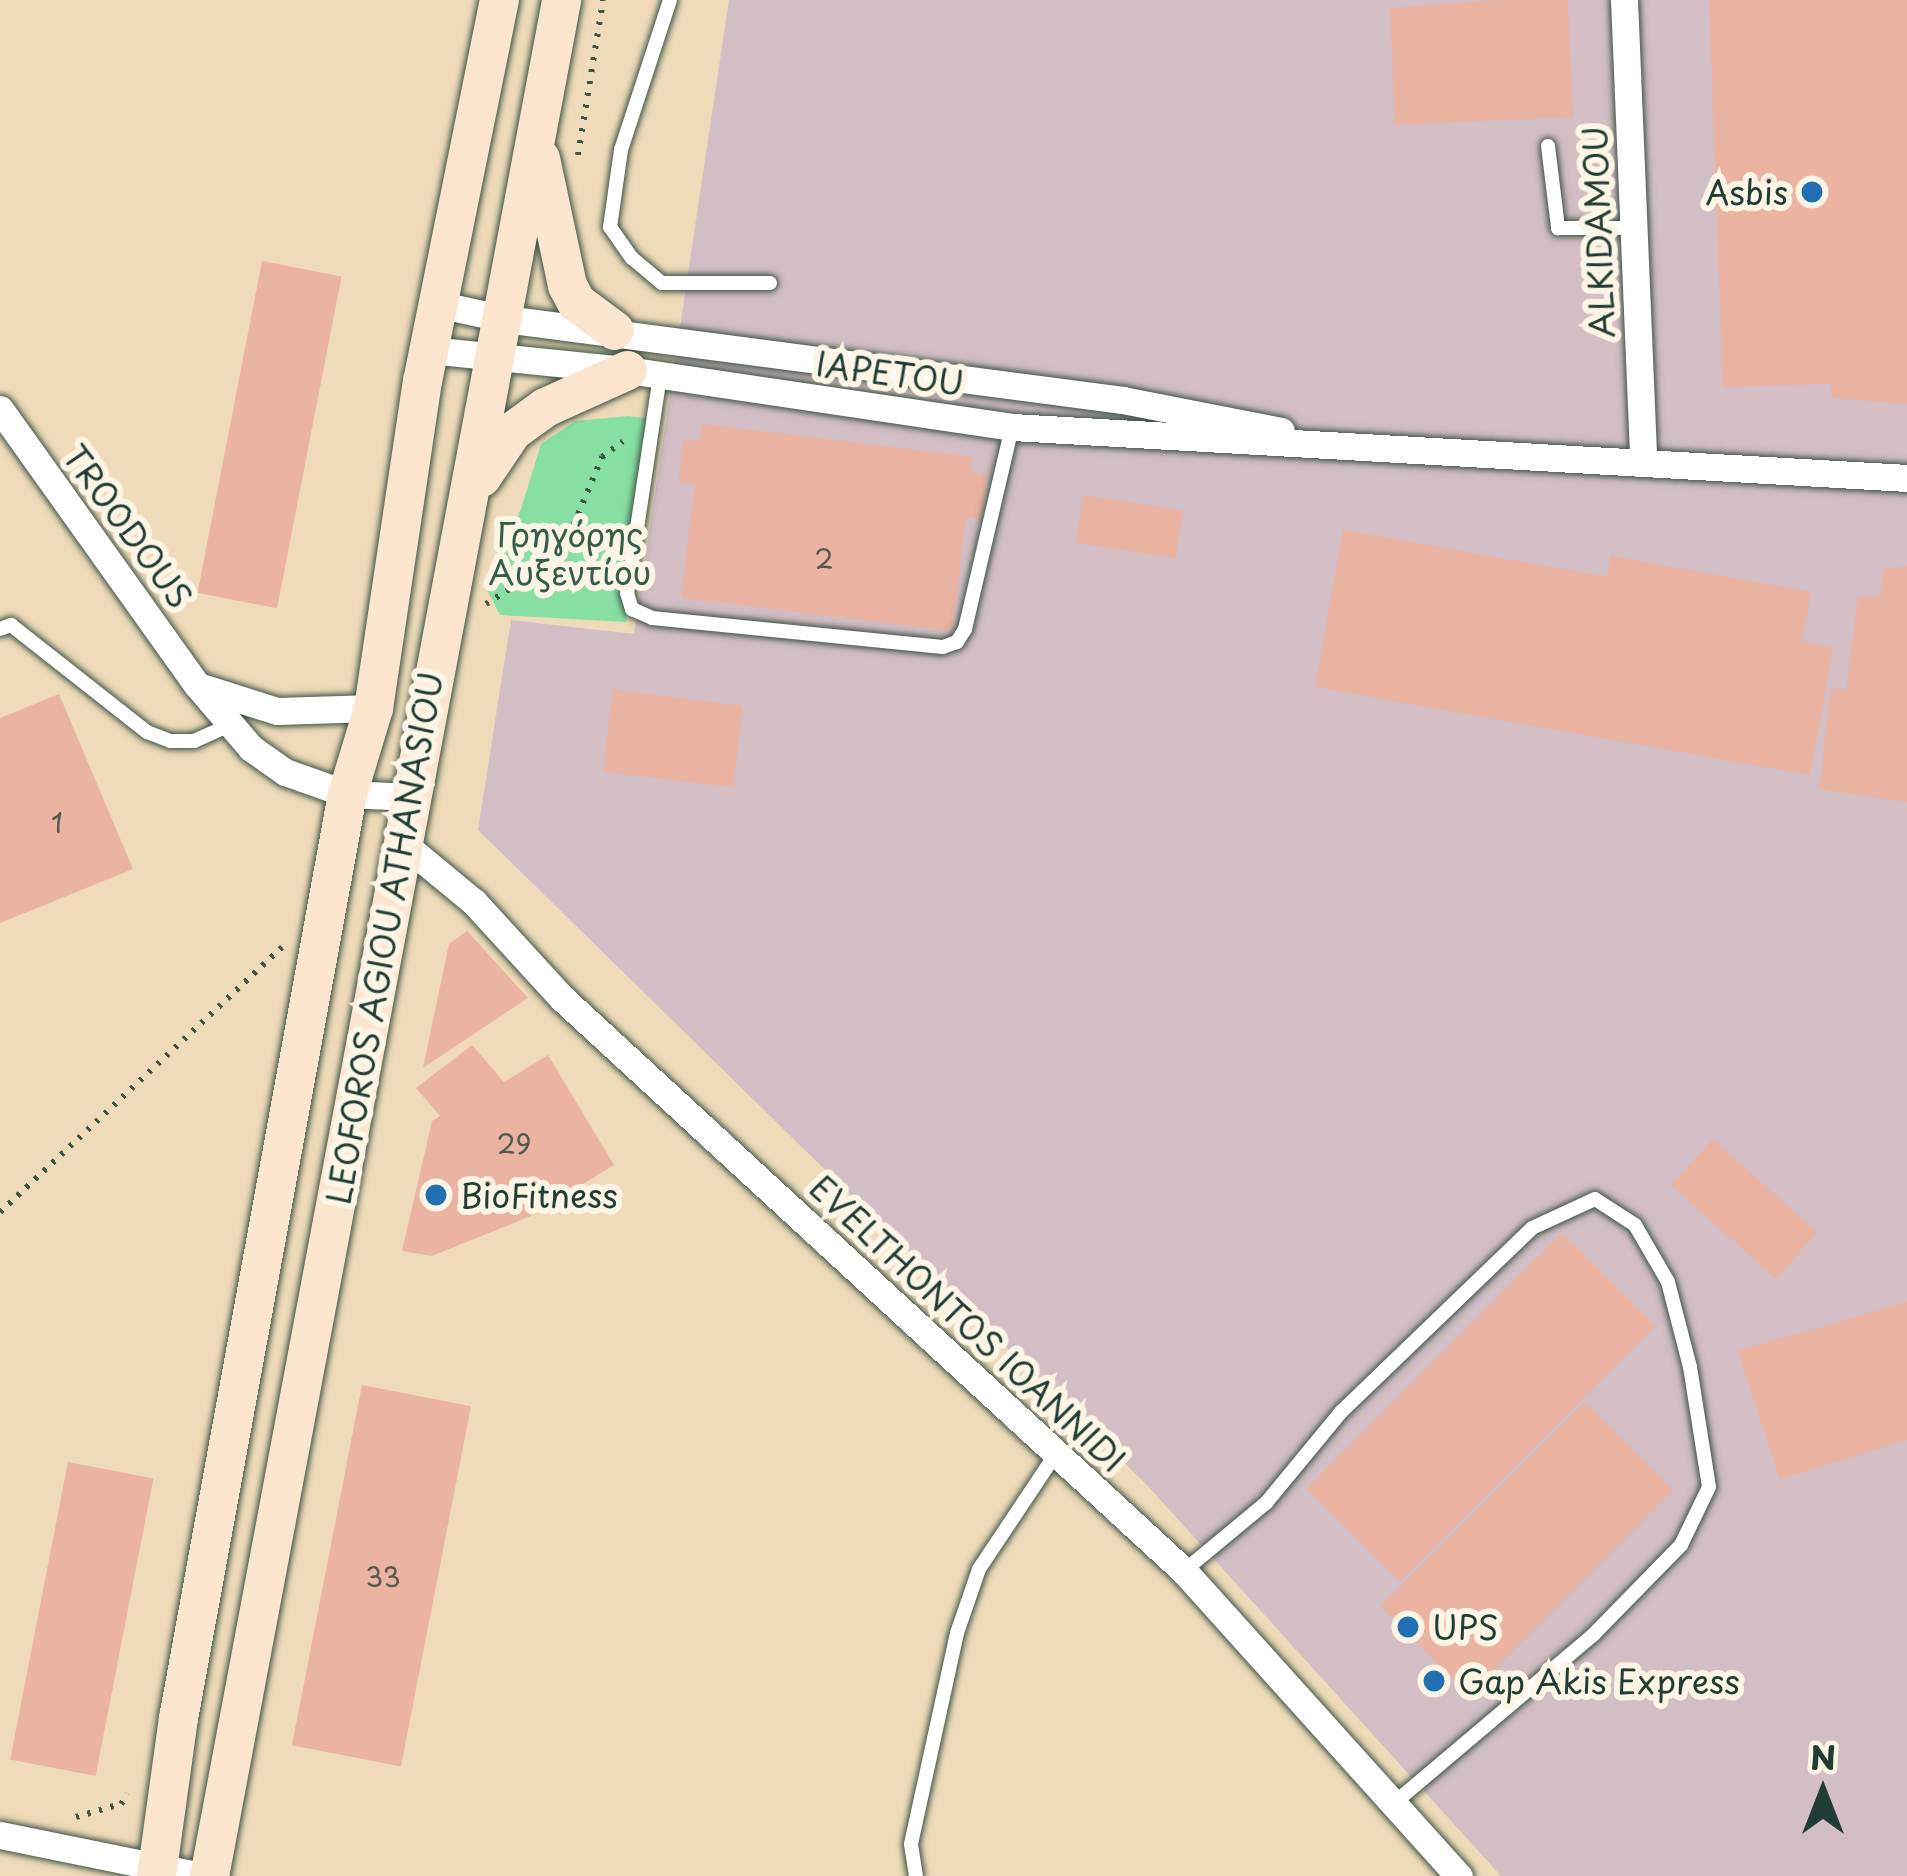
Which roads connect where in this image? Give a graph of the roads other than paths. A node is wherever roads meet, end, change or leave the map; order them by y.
1 (499, 0) edge
2 (561, 0) edge
3 (670, 0) edge
4 (1624, 0) edge
5 (536, 135) junction
6 (1548, 146) dead end
7 (1634, 229) junction
8 (770, 283) dead end
9 (437, 304) junction
10 (505, 319) junction
11 (614, 330) junction
12 (429, 350) junction
13 (497, 358) junction
14 (644, 373) junction
15 (0, 409) edge
16 (1012, 427) junction
17 (1343, 446) junction
18 (1643, 461) junction
19 (1907, 478) edge
20 (470, 494) junction
21 (0, 629) edge
22 (197, 685) junction
23 (373, 708) junction
24 (228, 726) junction
25 (347, 794) junction
26 (412, 796) junction
27 (406, 846) junction
28 (1057, 1453) junction
29 (1184, 1570) junction
30 (1394, 1802) junction
31 (0, 1835) edge
32 (156, 1872) edge
33 (205, 1876) edge
34 (916, 1876) edge
35 (1459, 1876) edge

1 - 9 main road, LEOFOROS AGIOU ATHANASIOU
2 - 5 main road, LEOFOROS AGIOU ATHANASIOU
3 - 8 lane
4 - 7 street, ALKIDAMOU
5 - 10 main road, LEOFOROS AGIOU ATHANASIOU
5 - 11 main road
6 - 7 lane
7 - 18 street, ALKIDAMOU
9 - 10 street, IAPETOU
9 - 12 main road, LEOFOROS AGIOU ATHANASIOU
10 - 11 street, IAPETOU
10 - 13 main road, LEOFOROS AGIOU ATHANASIOU
11 - 17 street, IAPETOU
12 - 13 street, IAPETOU
12 - 23 main road, LEOFOROS AGIOU ATHANASIOU
13 - 14 street, IAPETOU
13 - 20 main road, LEOFOROS AGIOU ATHANASIOU
14 - 16 street, IAPETOU
14 - 16 lane
14 - 20 main road
15 - 22 street, TROODOUS
16 - 17 street, IAPETOU
17 - 18 street, IAPETOU
18 - 19 street, IAPETOU
20 - 26 main road, LEOFOROS AGIOU ATHANASIOU
21 - 24 lane
22 - 23 street
22 - 24 street, TROODOUS
23 - 25 main road, LEOFOROS AGIOU ATHANASIOU
24 - 25 street, TROODOUS
25 - 26 street, TROODOUS
25 - 32 main road, LEOFOROS AGIOU ATHANASIOU
26 - 27 main road, LEOFOROS AGIOU ATHANASIOU
27 - 28 street, EVELTHONTOS IOANNIDI
27 - 33 main road, LEOFOROS AGIOU ATHANASIOU
28 - 29 street, EVELTHONTOS IOANNIDI
28 - 34 lane
29 - 30 street, EVELTHONTOS IOANNIDI
29 - 30 lane
30 - 35 street, EVELTHONTOS IOANNIDI
31 - 32 street
32 - 33 street

